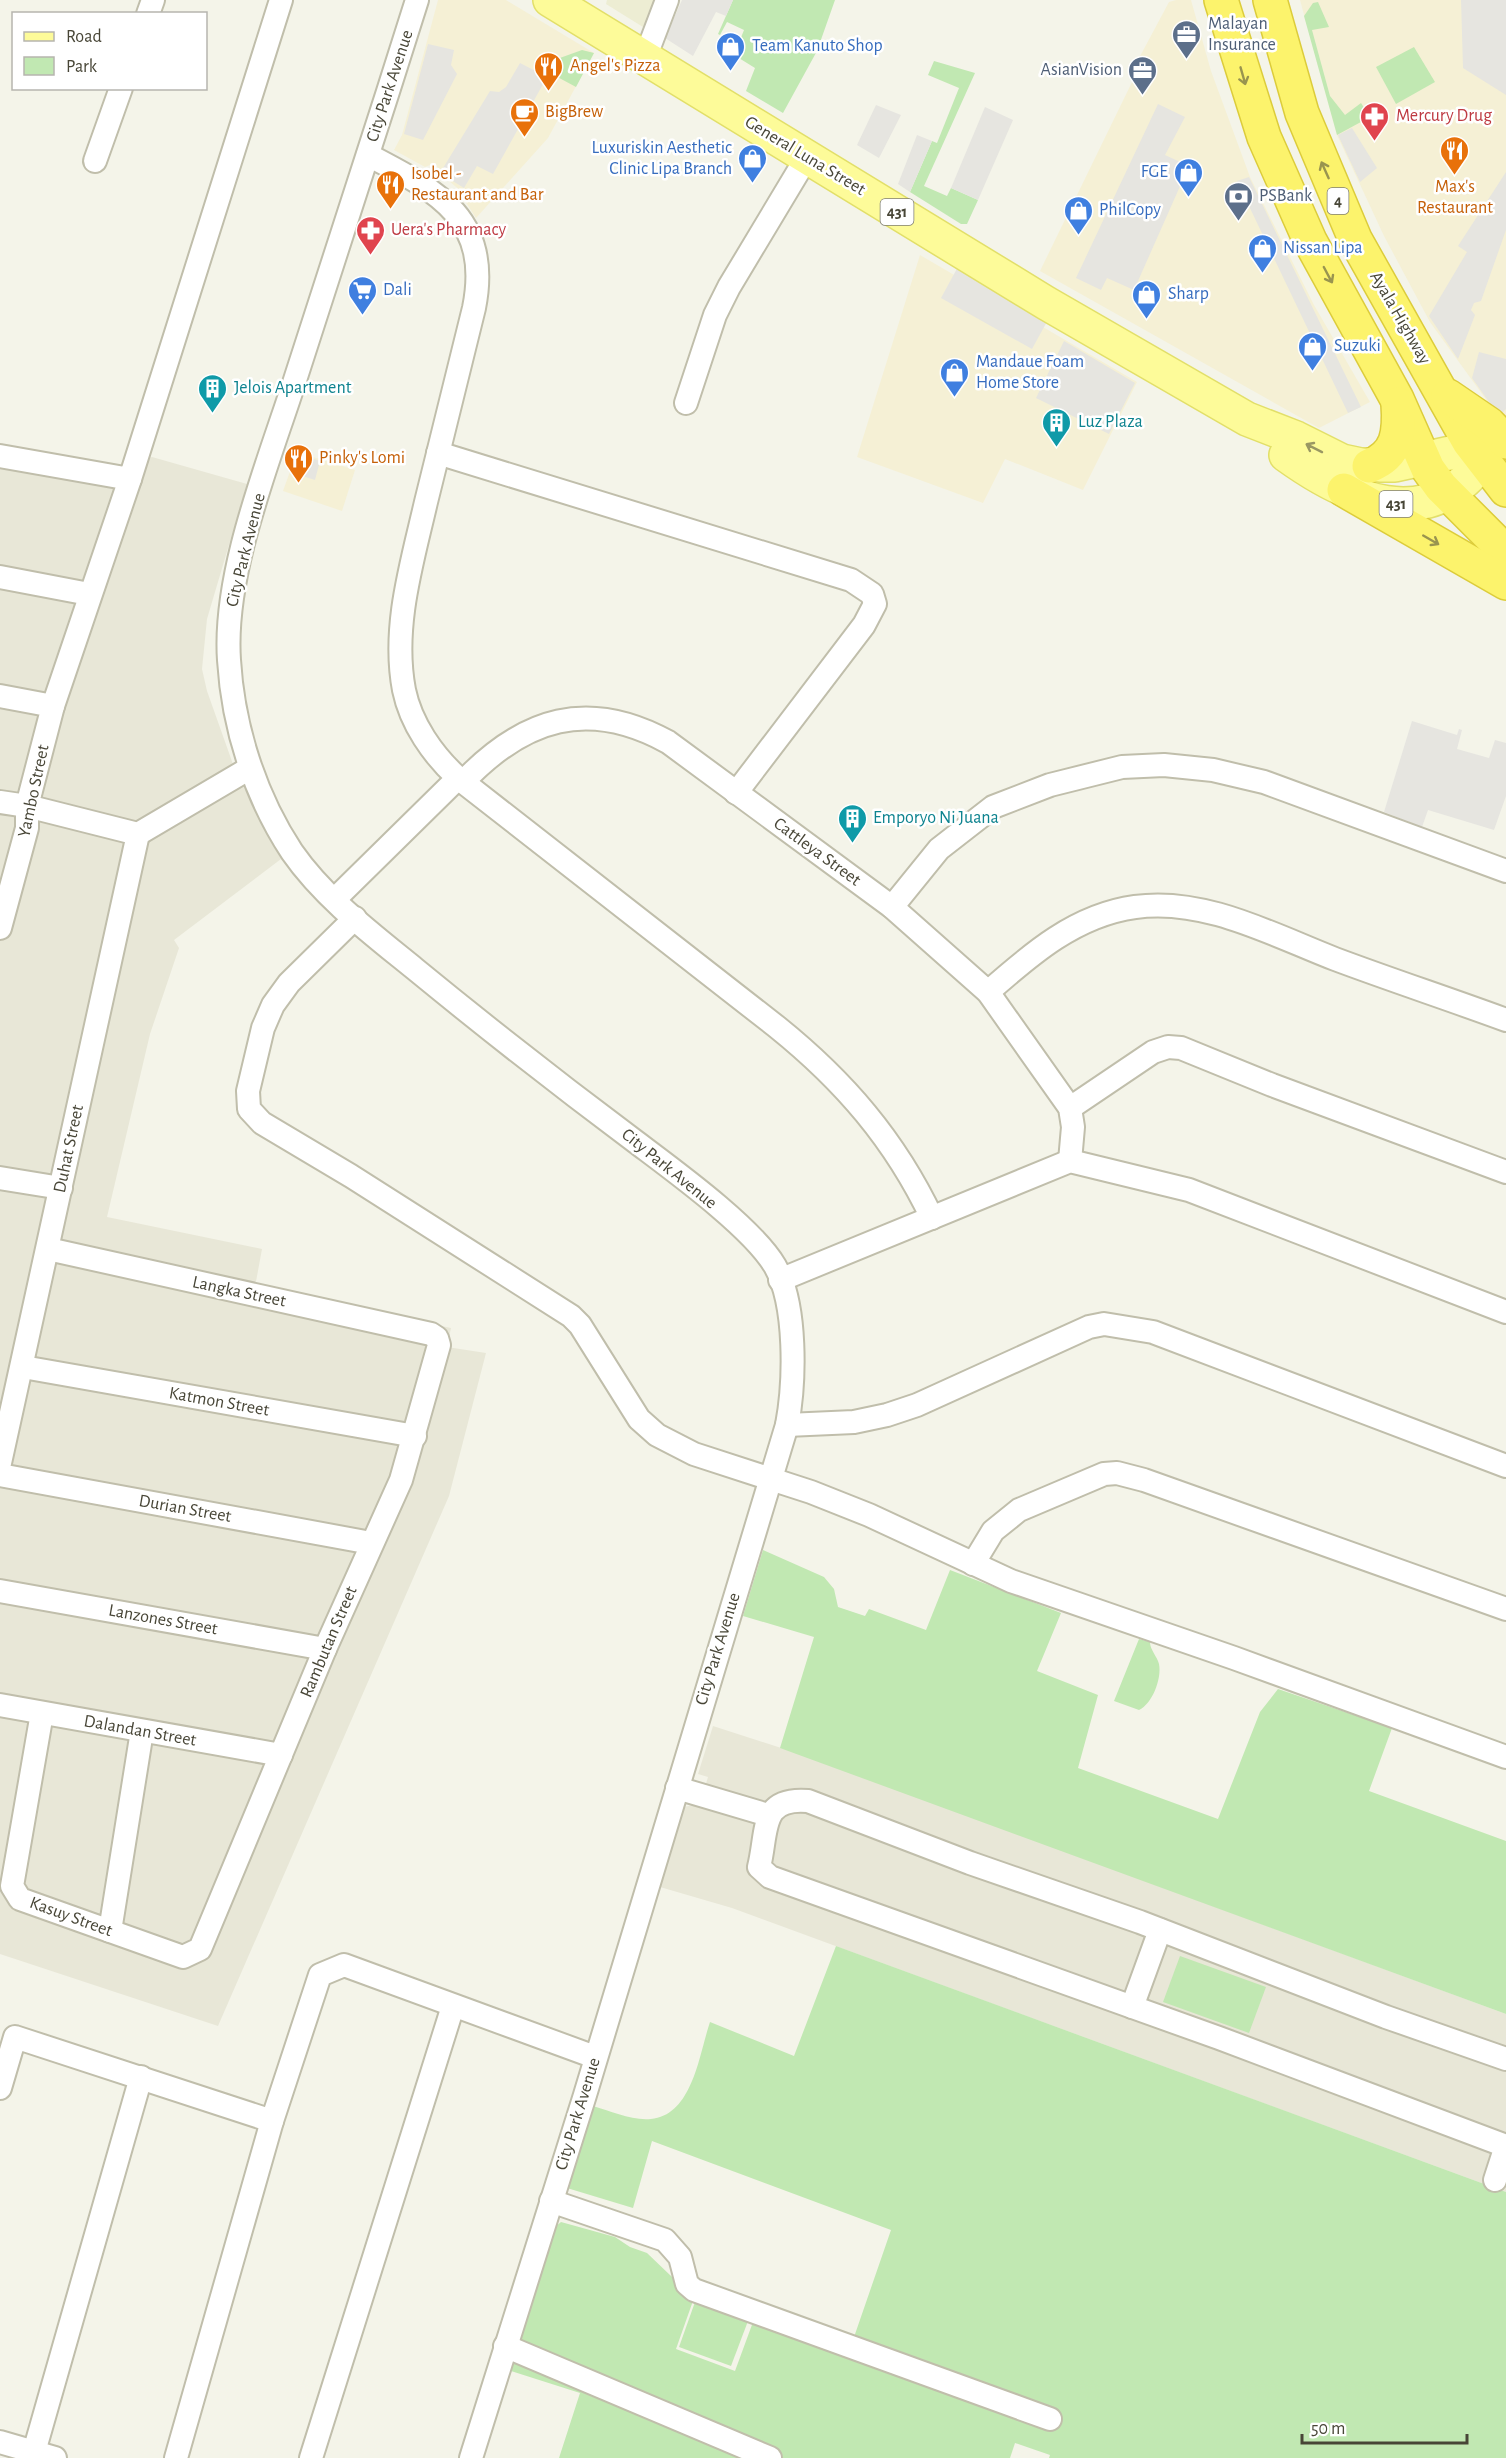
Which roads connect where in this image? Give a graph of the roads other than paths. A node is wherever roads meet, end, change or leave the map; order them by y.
1 (281, 0) edge
2 (417, 0) edge
3 (550, 0) edge
4 (667, 0) edge
5 (1221, 0) edge
6 (1270, 0) edge
7 (645, 58) junction
8 (120, 90) edge
9 (368, 154) junction
10 (807, 157) junction
11 (95, 161) dead end
12 (1397, 399) junction
13 (686, 403) dead end
14 (1247, 419) junction
15 (438, 453) junction
16 (1489, 453) edge
17 (0, 456) edge
18 (1423, 460) junction
19 (1369, 466) junction
20 (130, 479) junction
21 (1344, 490) junction
22 (1506, 490) edge
23 (1448, 495) junction
24 (1506, 552) edge
25 (0, 577) edge
26 (1506, 583) edge
27 (89, 594) junction
28 (0, 696) edge
29 (53, 706) junction
30 (250, 768) junction
31 (460, 780) junction
32 (736, 793) junction
33 (0, 802) edge
34 (27, 806) junction
35 (138, 834) junction
36 (1506, 871) edge
37 (335, 899) junction
38 (892, 907) junction
39 (355, 918) junction
40 (0, 927) edge
41 (988, 992) junction
42 (1506, 1020) edge
43 (1070, 1108) junction
44 (1070, 1161) junction
45 (1506, 1172) edge
46 (0, 1178) edge
47 (61, 1188) junction
48 (932, 1218) junction
49 (48, 1249) junction
50 (780, 1280) junction
51 (1506, 1312) edge
52 (430, 1334) joint
53 (23, 1367) junction
54 (787, 1425) junction
55 (415, 1436) junction
56 (0, 1463) edge
57 (1506, 1466) edge
58 (0, 1475) edge
59 (769, 1478) junction
60 (371, 1543) junction
61 (973, 1564) junction
62 (0, 1591) edge
63 (1506, 1609) edge
64 (325, 1649) junction
65 (0, 1705) edge
66 (42, 1713) junction
67 (142, 1731) junction
68 (281, 1755) junction
69 (1506, 1757) edge
70 (677, 1788) junction
71 (768, 1815) junction
72 (1160, 1930) junction
73 (110, 1931) junction
74 (200, 1949) joint
75 (453, 2006) junction
76 (1132, 2007) junction
77 (8, 2035) edge
78 (596, 2057) junction
79 (1506, 2059) edge
80 (141, 2077) junction
81 (0, 2088) edge
82 (272, 2121) junction
83 (1506, 2146) edge
84 (1495, 2180) dead end
85 (551, 2201) junction
86 (505, 2346) junction
87 (1050, 2419) dead end
88 (0, 2442) edge
89 (45, 2455) edge
90 (176, 2458) edge
91 (311, 2458) edge
92 (471, 2458) edge
93 (770, 2458) edge

1 - 20 street, Yambo Street
2 - 9 street, City Park Avenue
3 - 7 main road, General Luna Street / 431
4 - 7 street
5 -> 12 highway
16 -> 6 highway, Ayala Highway / 4
7 - 10 main road, General Luna Street / 431
8 - 11 street
9 - 15 street
9 - 30 street, City Park Avenue
10 - 13 street
10 - 14 main road, General Luna Street / 431
12 - 18 highway
12 - 19 highway
19 -> 14 main road, General Luna Street / 431
14 - 21 main road, General Luna Street / 431
15 - 31 street
15 - 32 street
16 - 18 main road, General Luna Street / 431
16 - 22 highway, 4
16 - 23 main road, General Luna Street / 431
17 - 20 street
18 - 19 main road, General Luna Street / 431
18 - 23 highway
20 - 27 street, Yambo Street
21 - 23 main road, General Luna Street / 431
21 -> 26 highway
23 - 24 highway
25 - 27 street
27 - 29 street, Yambo Street
28 - 29 street
29 - 34 street, Yambo Street
30 - 35 street
30 - 37 street, City Park Avenue
31 - 32 street, Cattleya Street
31 - 37 street, Cattleya Street
31 - 48 street
32 - 38 street, Cattleya Street
33 - 34 street
34 - 35 street
34 - 40 street, Yambo Street
35 - 47 street, Duhat Street
36 - 38 street
37 - 39 street, City Park Avenue
38 - 41 street, Cattleya Street
39 - 50 street, City Park Avenue
39 - 59 street
41 - 42 street
41 - 43 street, Cattleya Street
43 - 44 street
43 - 45 street
44 - 48 street
44 - 51 street
46 - 47 street
47 - 49 street, Duhat Street
48 - 50 street
49 - 52 street, Langka Street
49 - 53 street, Duhat Street
50 - 54 street, City Park Avenue
52 - 55 street, Rambutan Street
53 - 55 street, Katmon Street
53 - 56 street, Duhat Street
54 - 57 street
54 - 59 street, City Park Avenue
55 - 60 street, Rambutan Street
58 - 60 street, Durian Street
59 - 61 street
59 - 70 street, City Park Avenue
60 - 64 street, Rambutan Street
61 - 63 street
61 - 69 street
62 - 64 street, Lanzones Street
64 - 68 street, Rambutan Street
65 - 66 street, Dalandan Street
66 - 67 street, Dalandan Street
66 - 73 street, Kasuy Street
67 - 68 street, Dalandan Street
67 - 73 street
68 - 74 street, Rambutan Street
70 - 71 street
70 - 78 street, City Park Avenue
71 - 72 street
71 - 76 street
72 - 76 street
72 - 79 street
73 - 74 street, Kasuy Street
75 - 78 street
75 - 82 street
75 - 91 street
76 - 83 street
77 - 80 street
77 - 81 street
78 - 85 street, City Park Avenue
80 - 82 street
80 - 89 street
82 - 90 street
83 - 84 street
85 - 86 street, City Park Avenue
85 - 87 street
86 - 92 street, City Park Avenue
86 - 93 street
88 - 89 street

